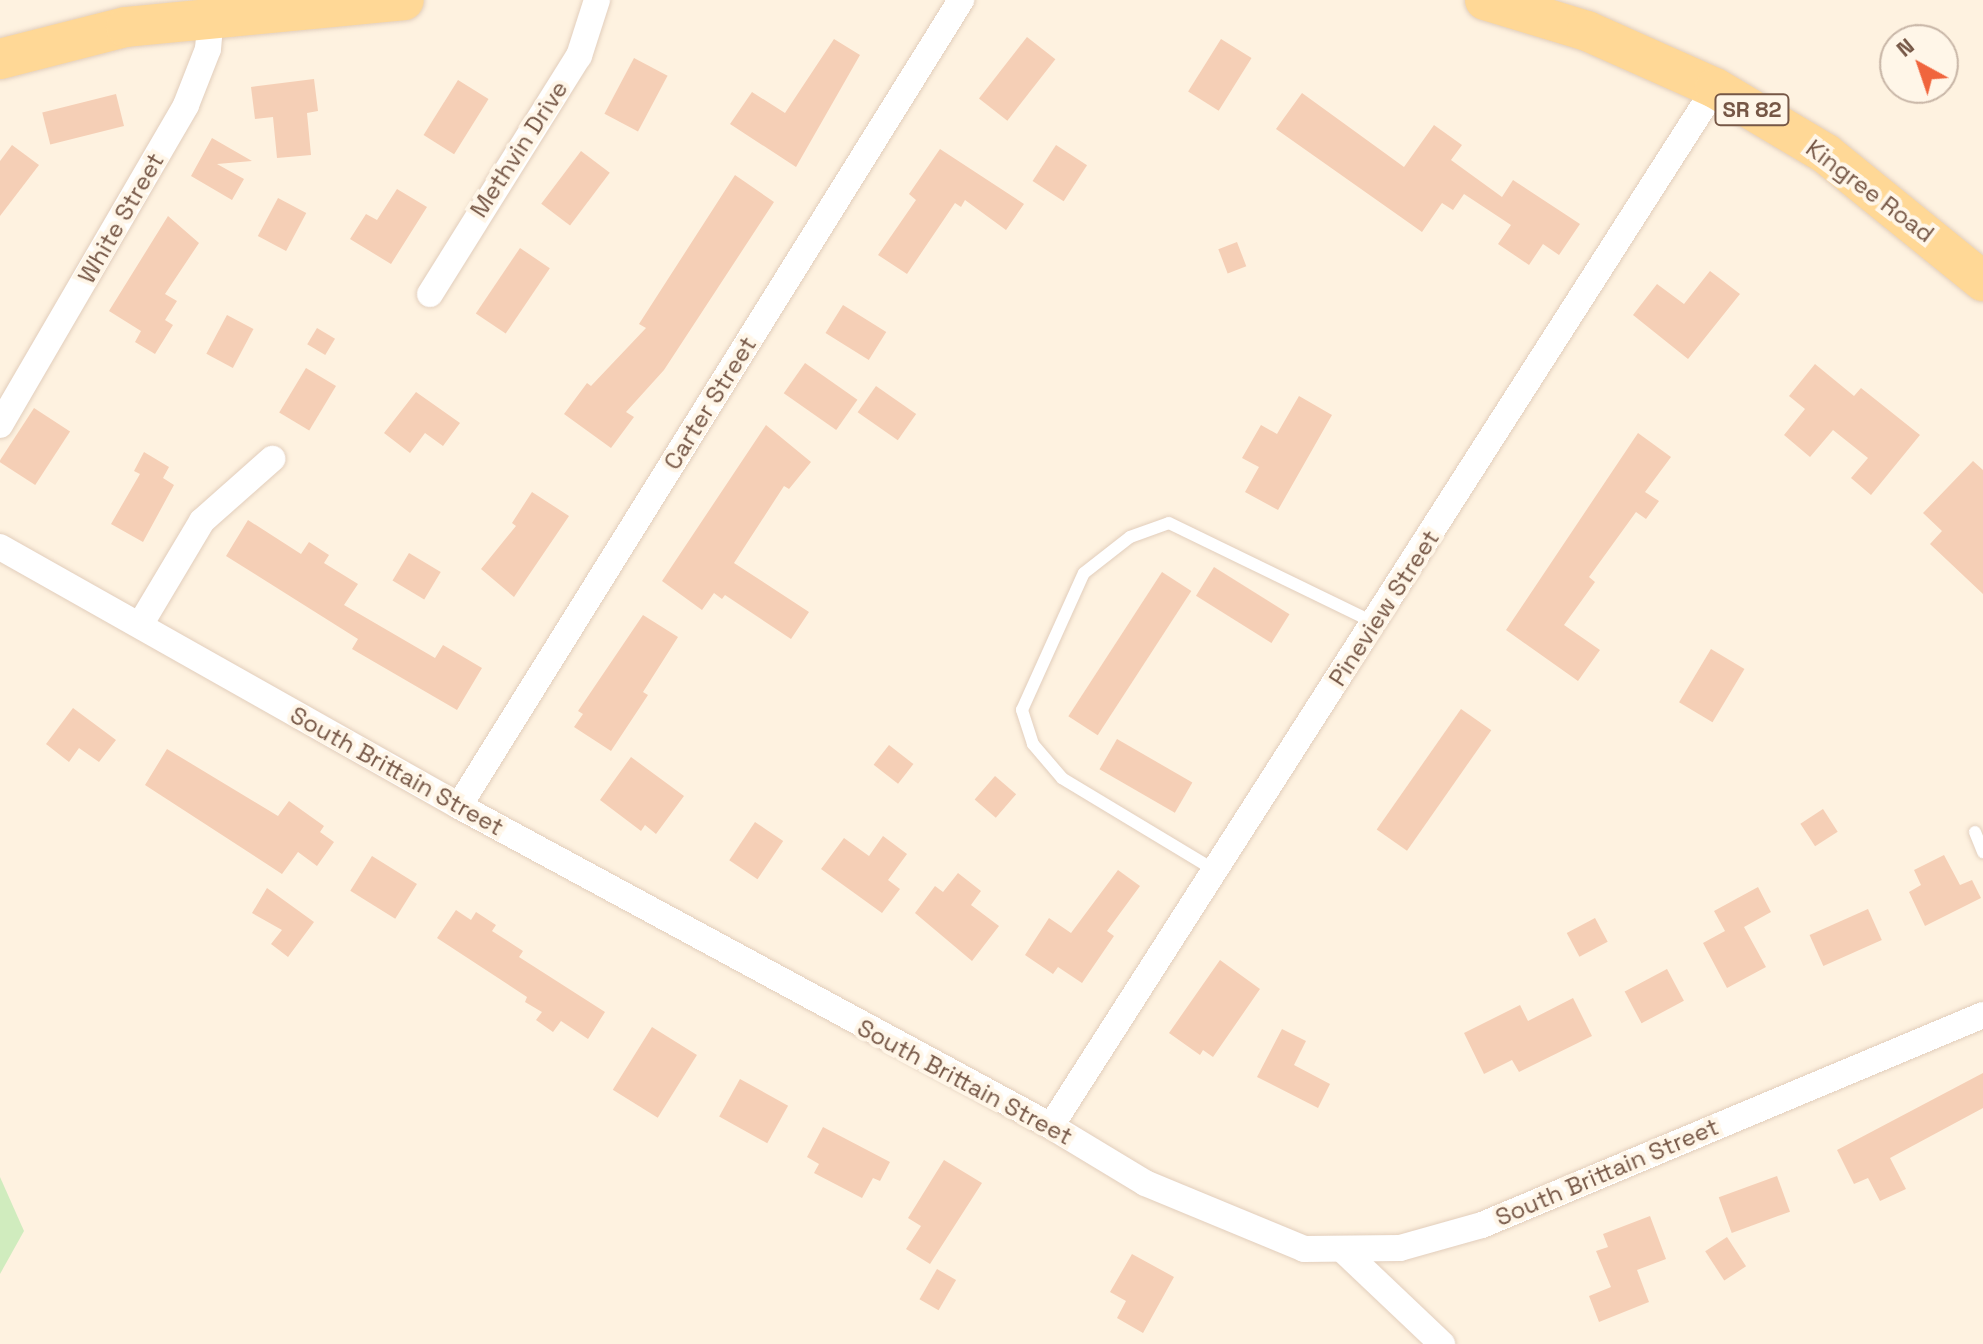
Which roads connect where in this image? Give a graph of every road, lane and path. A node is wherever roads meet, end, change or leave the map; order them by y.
1 (404, 0) edge
2 (597, 0) edge
3 (961, 0) edge
4 (1485, 0) edge
5 (211, 8) edge
6 (0, 59) edge
7 (1715, 88) junction
8 (1977, 268) edge
9 (430, 294) dead end
10 (0, 425) edge
11 (272, 459) dead end
12 (0, 547) edge
13 (1375, 623) junction
14 (140, 625) junction
15 (459, 806) junction
16 (1975, 832) dead end
17 (1983, 852) edge
18 (1216, 871) junction
19 (1983, 1015) edge
20 (1051, 1126) junction
21 (1345, 1252) junction
22 (1442, 1344) edge

1 - 5 main road
2 - 9 street, Methvin Drive
3 - 15 street, Carter Street
4 - 7 main road, Kingree Road / SR 82
5 - 6 main road
5 - 10 street, White Street
7 - 8 main road, Kingree Road / SR 82
7 - 13 street, Pineview Street
11 - 14 street
12 - 14 street, South Brittain Street
13 - 18 street, Pineview Street
13 - 18 lane
14 - 15 street, South Brittain Street
15 - 20 street, South Brittain Street
16 - 17 lane
18 - 20 street, Pineview Street
19 - 21 street, South Brittain Street
20 - 21 street, South Brittain Street
21 - 22 street

